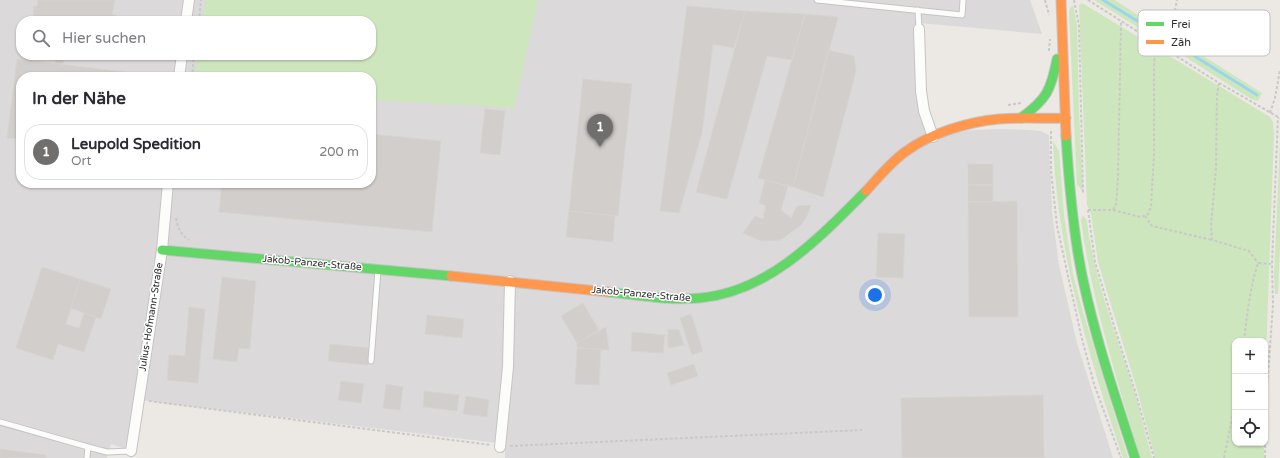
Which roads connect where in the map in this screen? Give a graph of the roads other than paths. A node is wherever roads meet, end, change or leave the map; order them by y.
1 (189, 0) edge
2 (817, 0) edge
3 (963, 0) edge
4 (1061, 0) edge
5 (918, 10) junction
6 (187, 16) edge
7 (919, 29) joint
8 (1062, 31) junction
9 (181, 60) edge
10 (180, 72) edge
11 (1021, 118) junction
12 (1066, 118) junction
13 (933, 137) junction
14 (168, 188) edge
15 (162, 250) junction
16 (378, 269) junction
17 (510, 281) junction
18 (371, 361) dead end
19 (0, 422) edge
20 (88, 447) junction
21 (500, 447) dead end
22 (131, 451) joint
23 (87, 458) edge
24 (1135, 458) edge

1 - 6 street
2 - 5 lane
3 - 5 lane
4 - 8 street
5 - 7 lane
7 - 13 street
8 - 11 street
8 - 12 street
9 - 10 street
11 - 12 street, Jakob-Panzer-Straße
11 - 13 street, Jakob-Panzer-Straße
12 - 24 street
13 - 17 street, Jakob-Panzer-Straße
14 - 15 street, Julius-Hofmann-Straße
15 - 16 street, Jakob-Panzer-Straße
15 - 22 street, Julius-Hofmann-Straße
16 - 17 street, Jakob-Panzer-Straße
16 - 18 lane
17 - 21 street
19 - 20 lane
20 - 22 lane
20 - 23 lane

